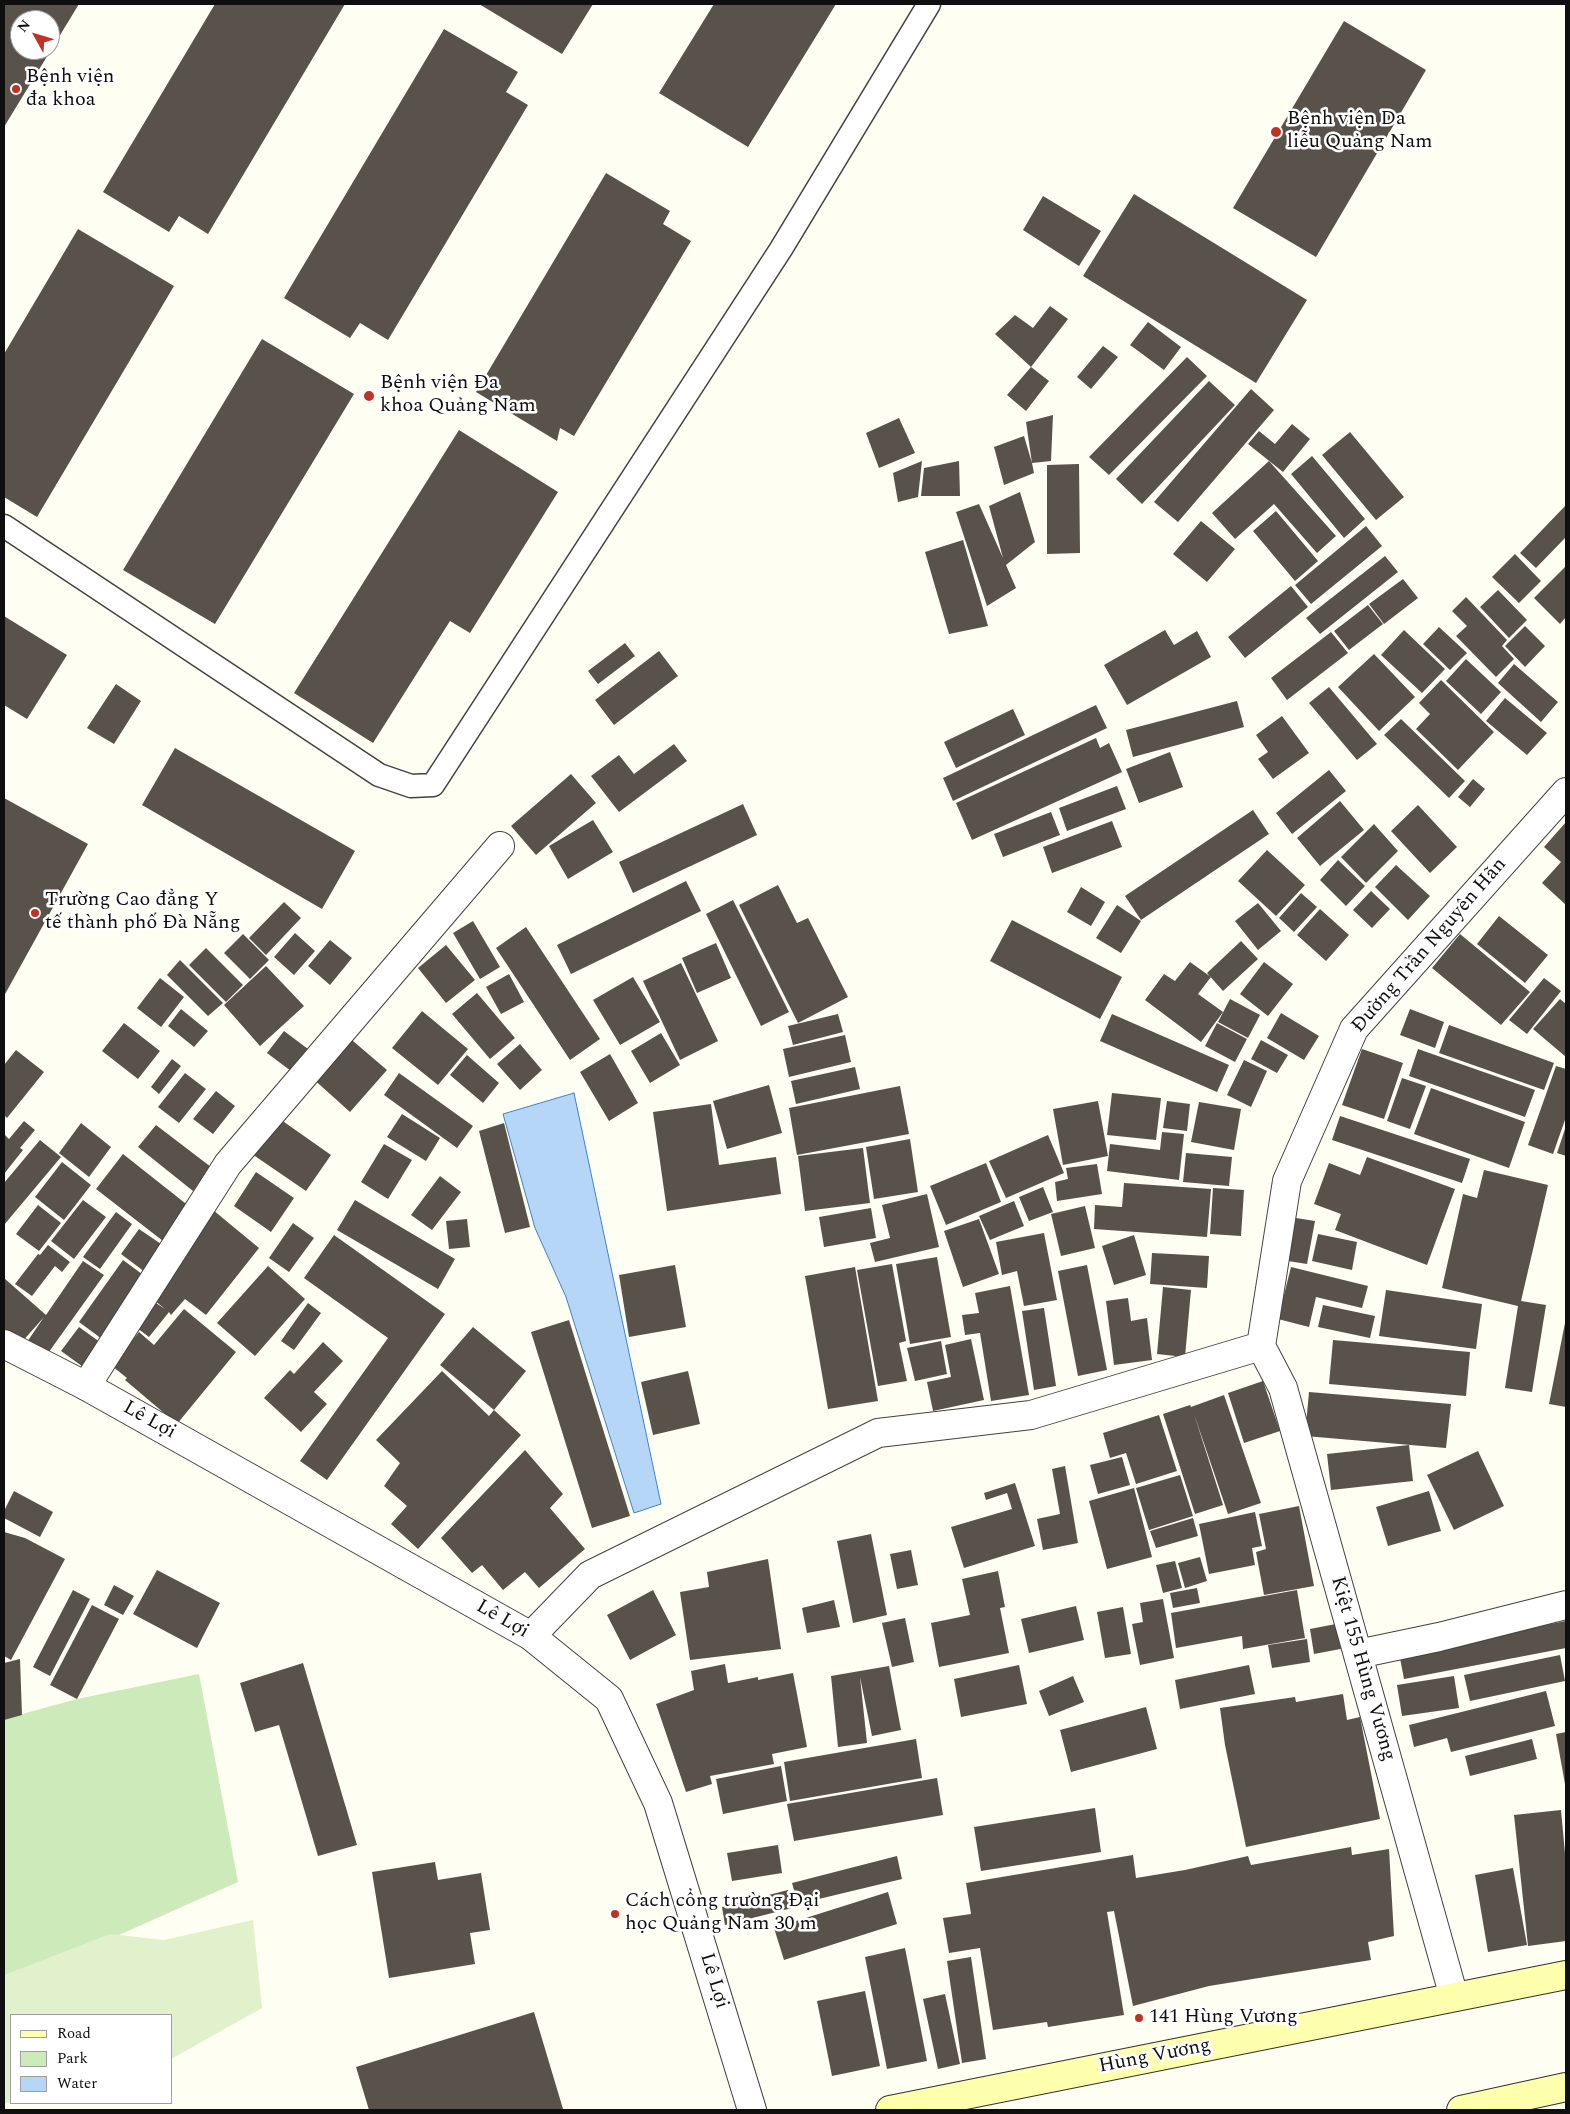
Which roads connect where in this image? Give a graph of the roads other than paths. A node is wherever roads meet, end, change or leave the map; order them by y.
1 (929, 4) edge
2 (4, 526) edge
3 (1566, 792) edge
4 (500, 846) dead end
5 (4, 1344) edge
6 (1261, 1346) junction
7 (86, 1386) junction
8 (1566, 1605) edge
9 (531, 1636) junction
10 (1358, 1654) junction
11 (1566, 1975) edge
12 (1454, 1997) junction
13 (1566, 2087) edge
14 (752, 2110) edge
15 (890, 2110) edge
16 (1461, 2110) edge

1 - 2 lane
3 - 6 street, Đường Trần Nguyên Hãn
4 - 7 street
5 - 7 street, Lê Lợi
6 - 9 street
6 - 10 street, Kiệt 155 Hùng Vương
7 - 9 street, Lê Lợi
8 - 10 street
9 - 14 street, Lê Lợi
10 - 12 street, Kiệt 155 Hùng Vương
11 - 12 main road, Hùng Vương
12 - 15 main road, Hùng Vương
13 - 16 main road

